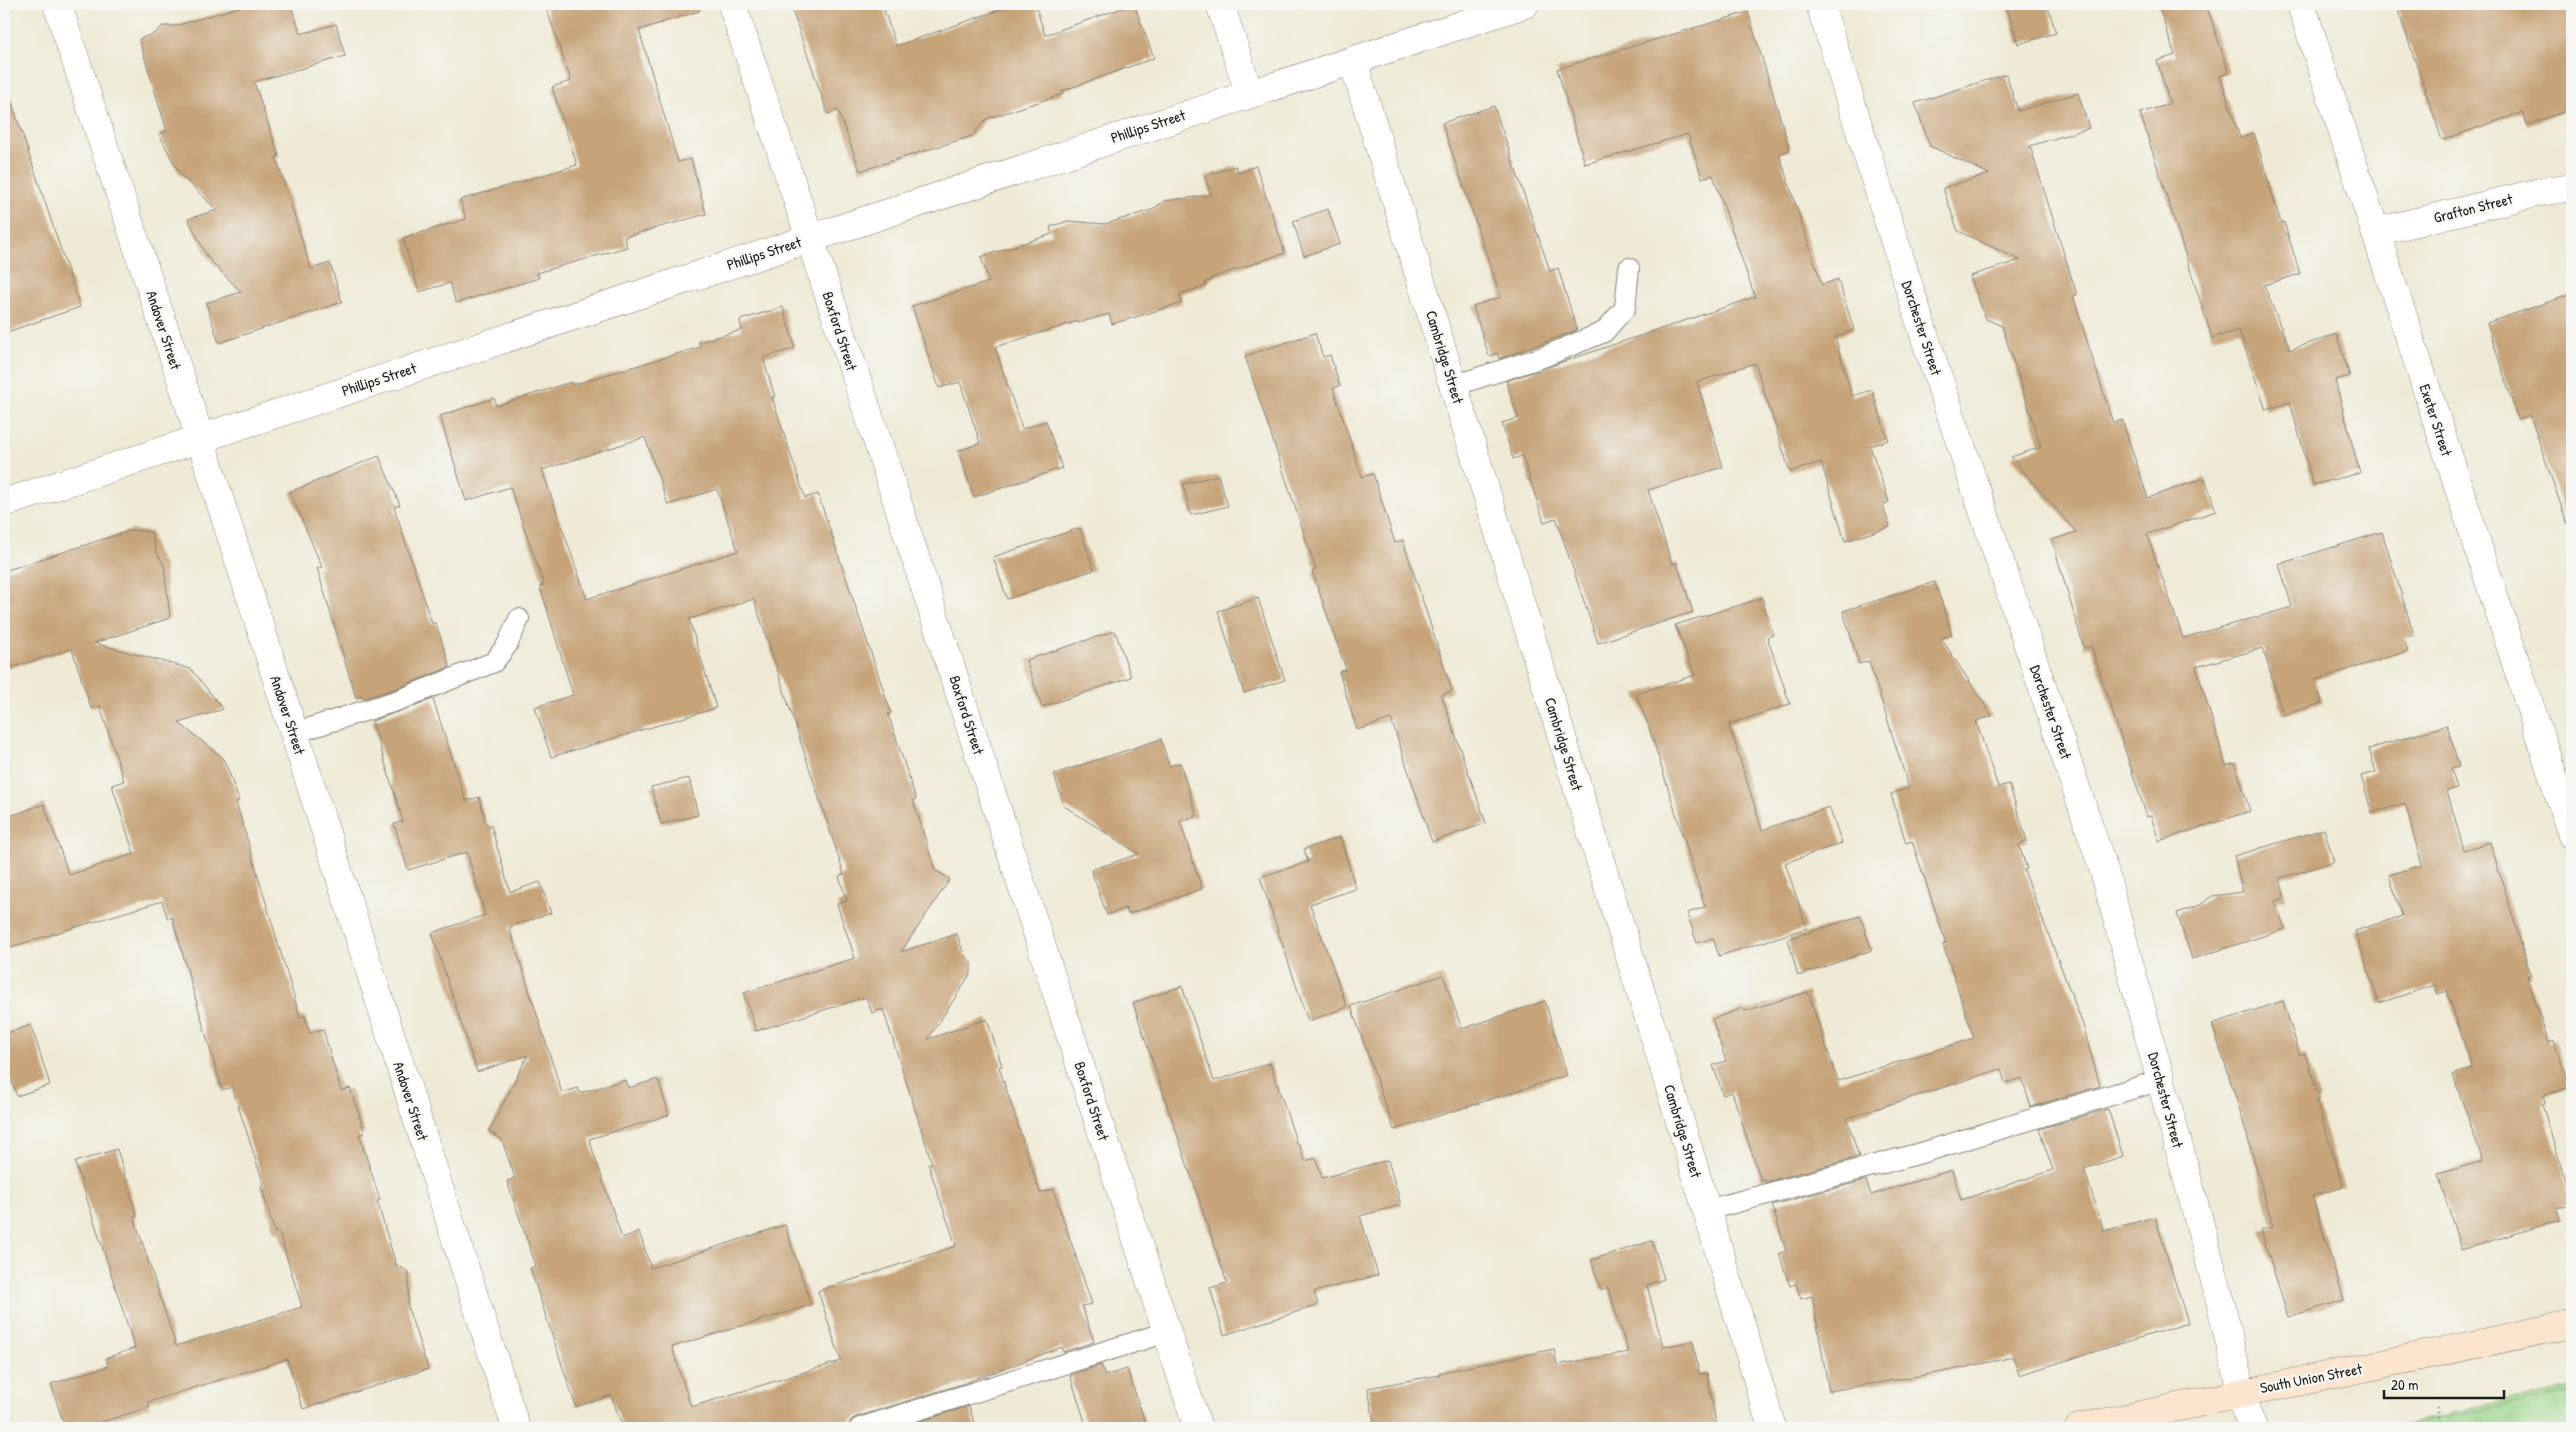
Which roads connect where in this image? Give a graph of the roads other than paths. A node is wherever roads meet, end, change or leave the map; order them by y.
1 (57, 4) edge
2 (732, 4) edge
3 (1220, 4) edge
4 (1524, 4) edge
5 (1820, 4) edge
6 (2301, 4) edge
7 (1353, 61) junction
8 (1249, 92) junction
9 (2572, 187) edge
10 (2375, 232) junction
11 (809, 238) junction
12 (1629, 268) dead end
13 (1453, 386) junction
14 (200, 438) junction
15 (4, 503) edge
16 (519, 619) dead end
17 (294, 733) junction
18 (2572, 835) edge
19 (2161, 1080) junction
20 (1707, 1210) junction
21 (2572, 1324) edge
22 (1167, 1332) junction
23 (2242, 1392) junction
24 (516, 1428) edge
25 (860, 1428) edge
26 (1198, 1428) edge
27 (1772, 1428) edge
28 (2079, 1428) edge
29 (2253, 1428) edge

1 - 14 street, Andover Street
2 - 11 street, Boxford Street
3 - 8 street
4 - 7 street, Phillips Street
5 - 19 street, Dorchester Street
6 - 10 street, Exeter Street
7 - 8 street, Phillips Street
7 - 13 street, Cambridge Street
8 - 11 street, Phillips Street
9 - 10 street, Grafton Street
10 - 18 street, Exeter Street
11 - 14 street, Phillips Street
11 - 22 street, Boxford Street
12 - 13 lane
13 - 20 street, Cambridge Street
14 - 15 street, Phillips Street
14 - 17 street, Andover Street
16 - 17 lane
17 - 24 street, Andover Street
19 - 20 lane
19 - 23 street, Dorchester Street
20 - 27 street, Cambridge Street
21 - 23 main road, South Union Street
22 - 25 lane
22 - 26 street, Boxford Street
23 - 28 main road, South Union Street
23 - 29 street, Dorchester Street

